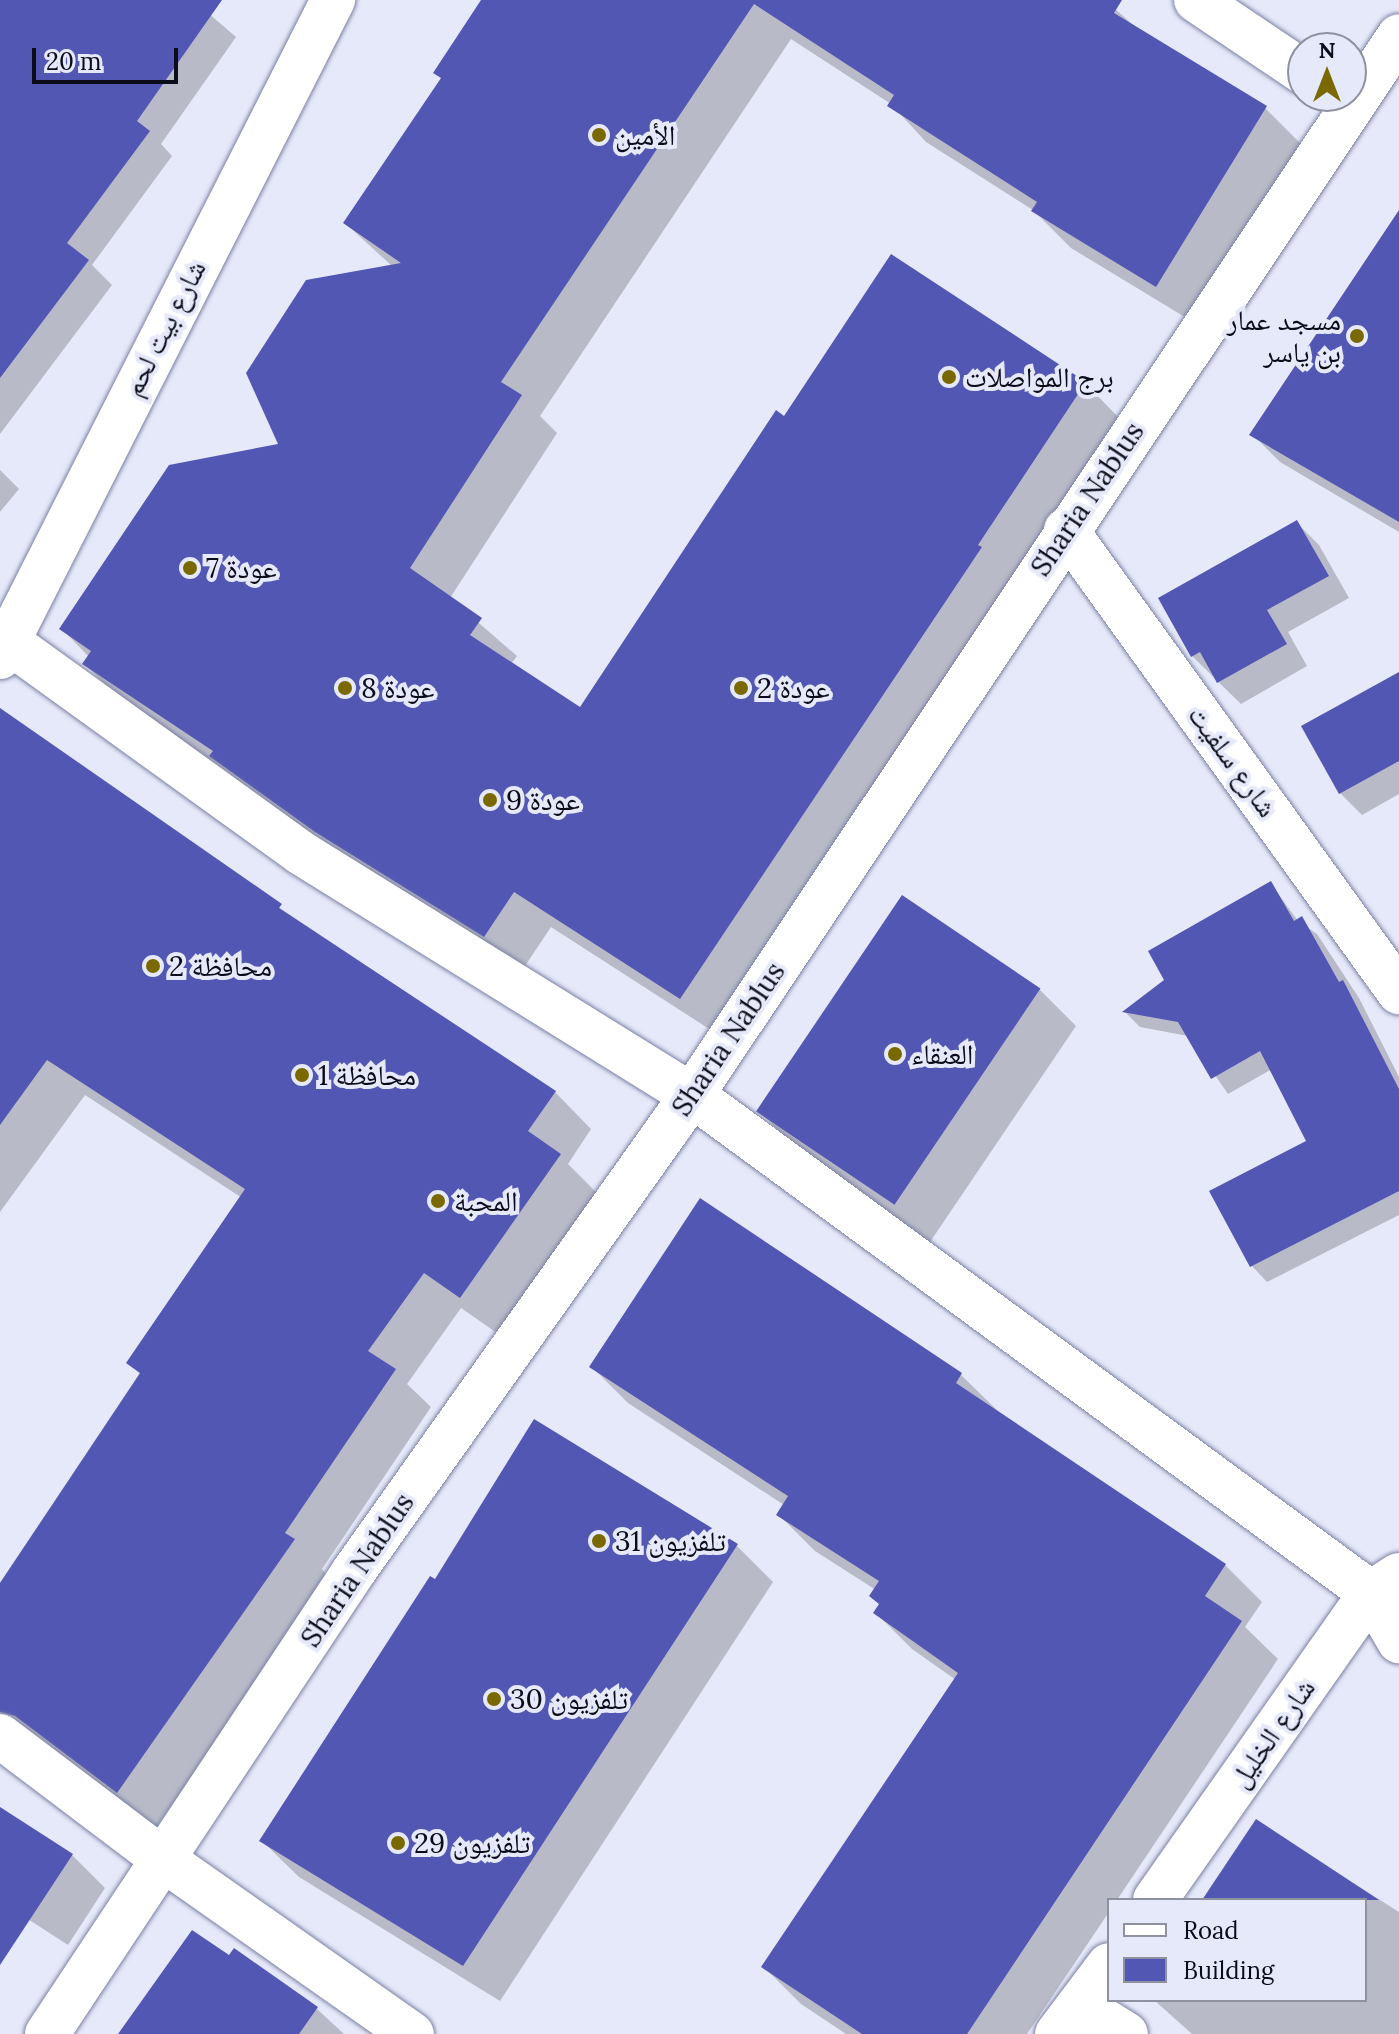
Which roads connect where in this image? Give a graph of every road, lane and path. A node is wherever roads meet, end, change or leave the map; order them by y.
1 (333, 0) edge
2 (1196, 0) edge
3 (1399, 36) edge
4 (1287, 61) edge
5 (1367, 74) edge
6 (1337, 112) edge
7 (1066, 530) junction
8 (5, 650) edge
9 (1399, 992) edge
10 (692, 1095) junction
11 (1385, 1584) edge
12 (1399, 1641) edge
13 (0, 1736) edge
14 (164, 1860) junction
15 (1156, 1898) edge
16 (1107, 1968) edge
17 (1068, 2019) edge
18 (47, 2034) edge
19 (412, 2034) edge
20 (1126, 2034) edge

1 - 8 street, شارع بيت لحم
2 - 4 street
3 - 5 street, Sharia Nablus
6 - 7 street, Sharia Nablus
7 - 9 street, شارع سلفيت
7 - 10 street, Sharia Nablus
8 - 10 street
10 - 11 street
10 - 14 street, Sharia Nablus
11 - 12 street
11 - 15 street, شارع الخليل
13 - 14 street
14 - 18 street, Sharia Nablus
14 - 19 street
16 - 17 street
17 - 20 street

